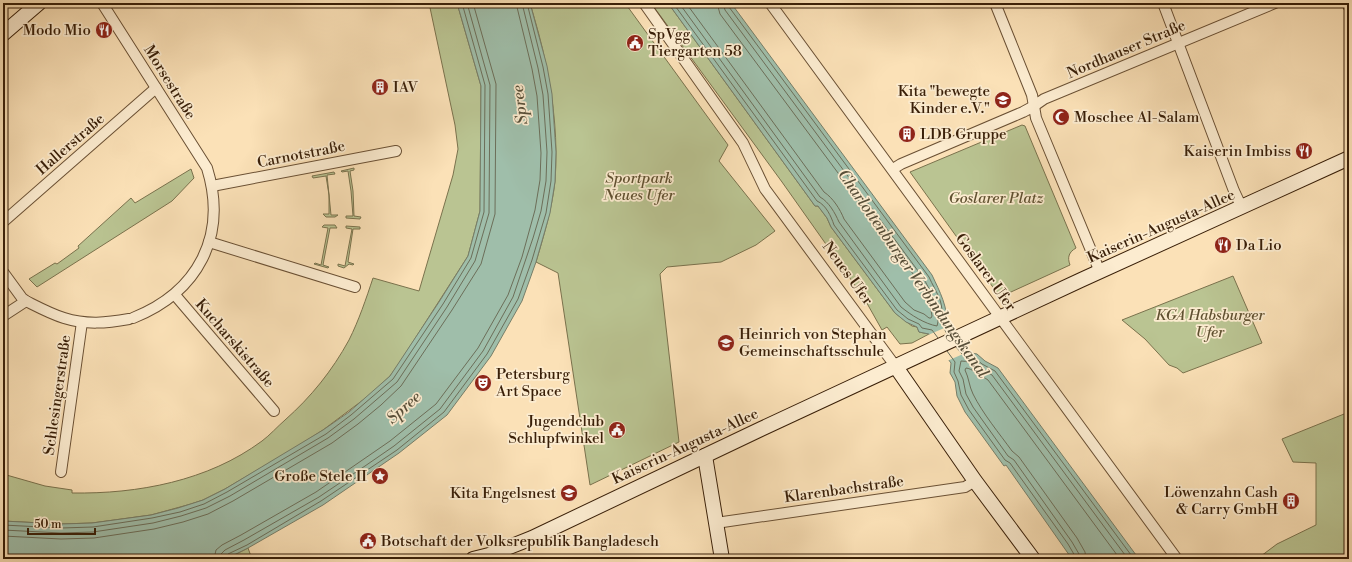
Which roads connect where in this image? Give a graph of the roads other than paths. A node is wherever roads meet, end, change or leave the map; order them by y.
1 (39, 3) edge
2 (102, 3) edge
3 (644, 3) edge
4 (770, 3) edge
5 (995, 3) edge
6 (1162, 3) edge
7 (1275, 3) edge
8 (1348, 3) edge
9 (1349, 7) edge
10 (3, 34) edge
11 (1178, 44) junction
12 (156, 88) junction
13 (1034, 106) junction
14 (396, 151) dead end
15 (1349, 158) edge
16 (893, 169) junction
17 (211, 182) junction
18 (1242, 208) junction
19 (3, 222) edge
20 (209, 242) junction
21 (3, 272) edge
22 (1100, 272) junction
23 (355, 287) dead end
24 (174, 295) junction
25 (26, 302) junction
26 (3, 316) edge
27 (1001, 318) junction
28 (82, 322) junction
29 (896, 367) junction
30 (274, 411) dead end
31 (705, 456) junction
32 (61, 472) dead end
33 (975, 480) junction
34 (716, 523) junction
35 (473, 559) edge
36 (722, 559) edge
37 (1033, 559) edge
38 (1177, 559) edge

1 - 10 main road
2 - 12 street, Morsestraße
3 - 29 street, Neues Ufer
4 - 16 street, Goslarer Ufer
5 - 13 street
6 - 11 street
7 - 11 street, Nordhauser Straße
8 - 9 street
11 - 13 street, Nordhauser Straße
11 - 18 street
12 - 17 street, Morsestraße
12 - 19 street, Hallerstraße
13 - 16 street
13 - 22 street
14 - 17 street, Carnotstraße
15 - 18 main road, Kaiserin-Augusta-Allee
16 - 27 street, Goslarer Ufer
17 - 20 street
18 - 22 main road, Kaiserin-Augusta-Allee
20 - 23 street
20 - 24 street
21 - 25 street
22 - 27 main road, Kaiserin-Augusta-Allee
24 - 28 street
24 - 30 street, Kucharskistraße
25 - 26 street
25 - 28 street
27 - 29 main road, Kaiserin-Augusta-Allee
27 - 38 street, Goslarer Ufer
28 - 32 street, Schlesingerstraße
29 - 31 main road, Kaiserin-Augusta-Allee
29 - 33 main road, Neues Ufer
31 - 34 main road
31 - 35 main road, Kaiserin-Augusta-Allee
33 - 34 street, Klarenbachstraße
33 - 37 main road, Neues Ufer
34 - 36 main road

